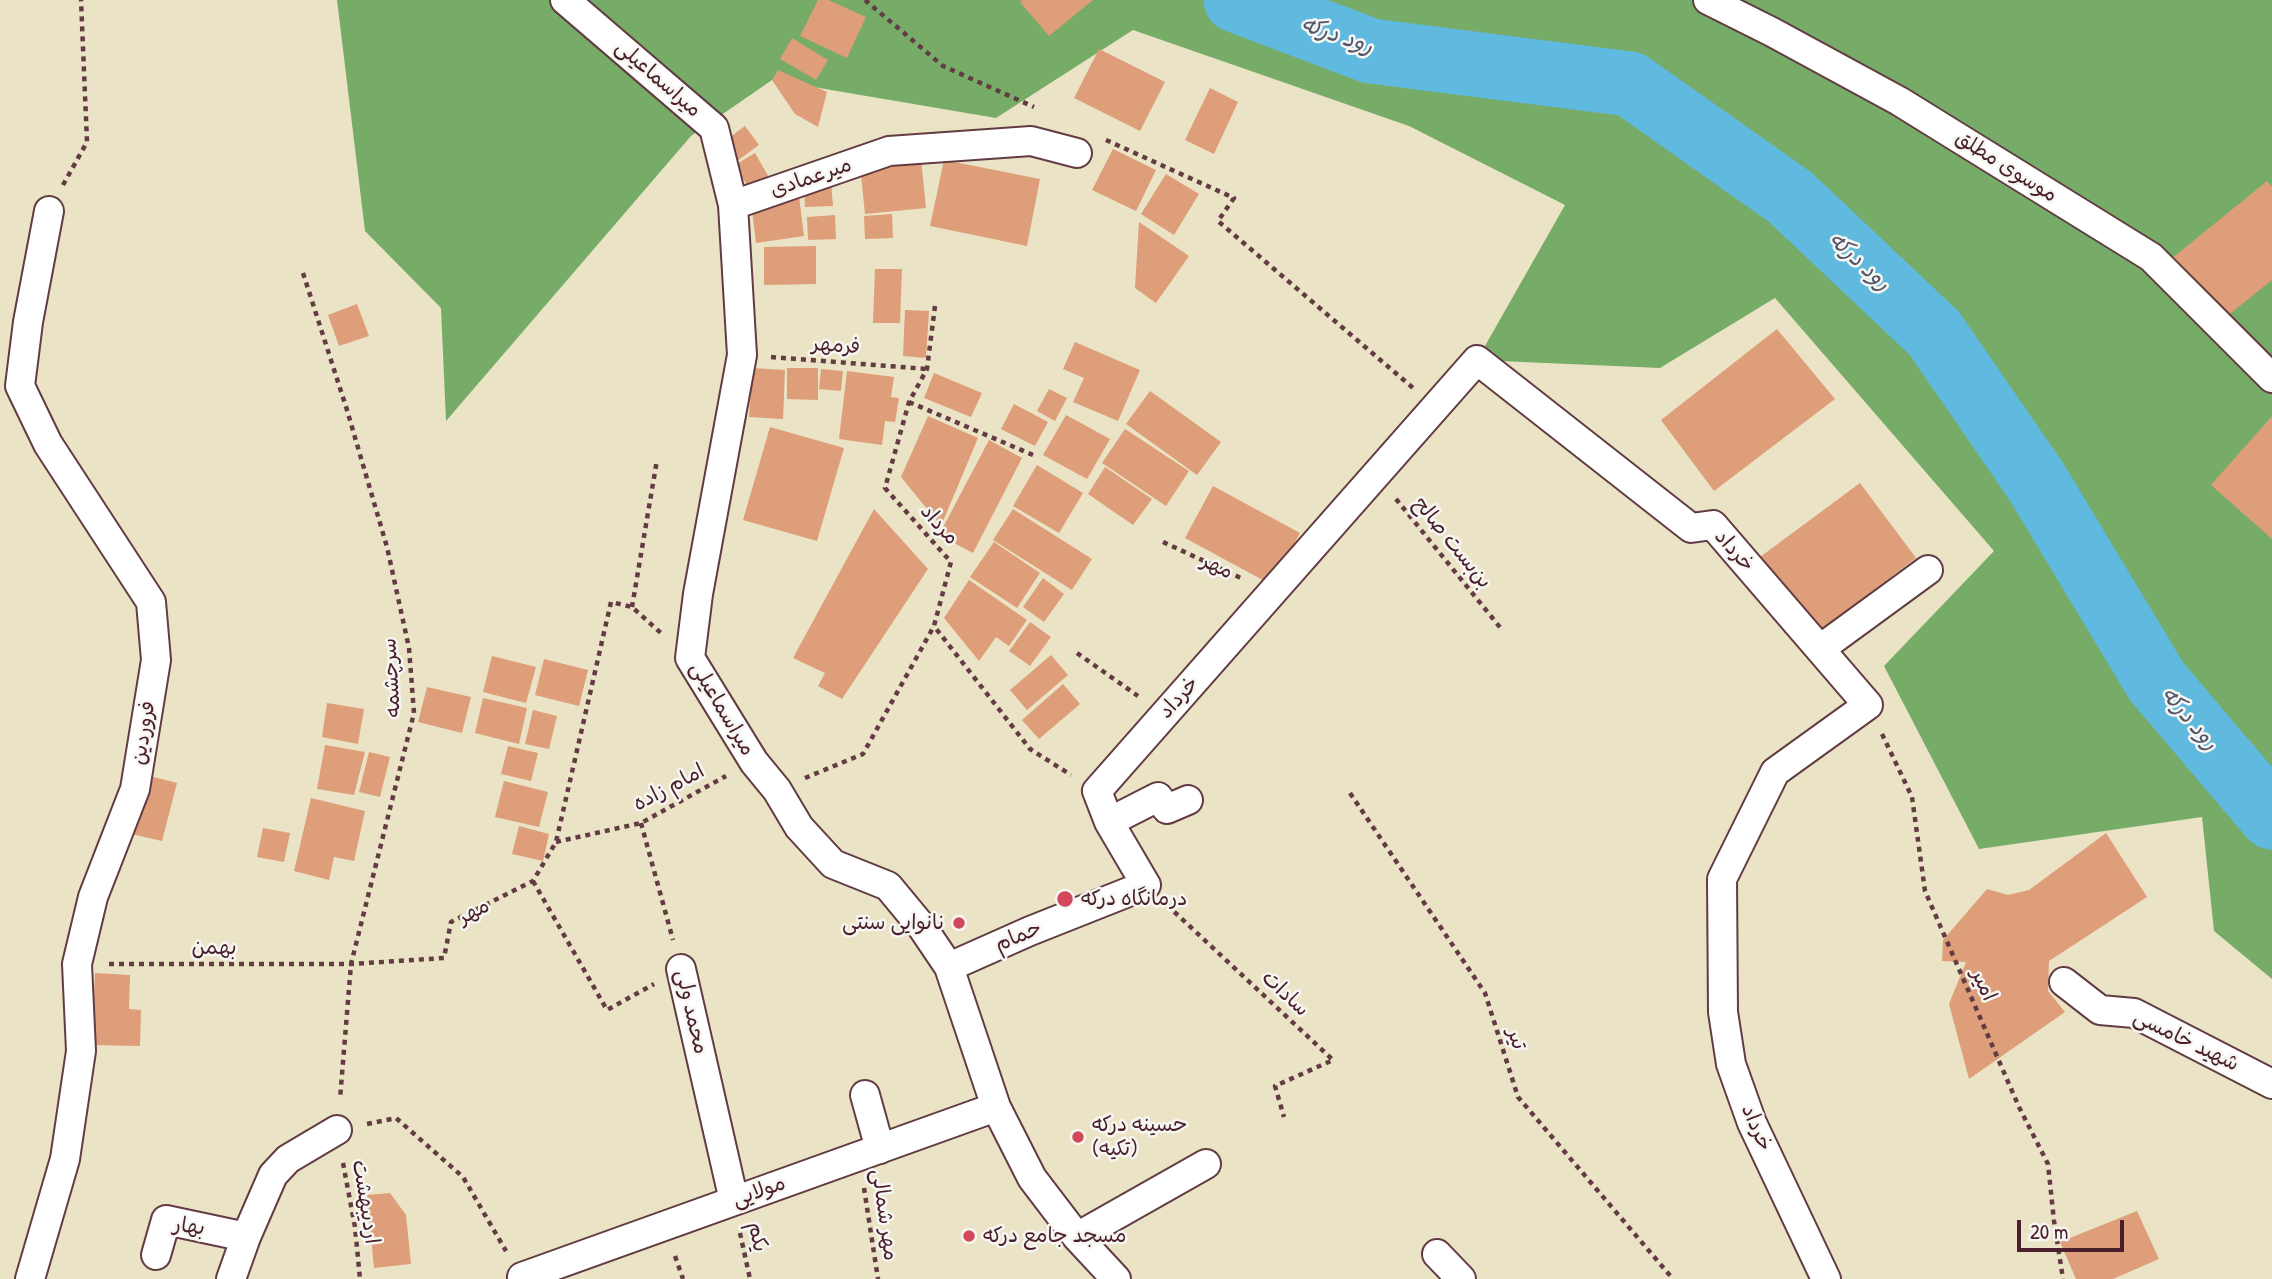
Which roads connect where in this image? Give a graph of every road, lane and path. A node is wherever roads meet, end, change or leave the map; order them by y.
1 (81, 0) edge
2 (565, 0) edge
3 (865, 0) edge
4 (1708, 0) edge
5 (1036, 108) dead end
6 (1087, 145) joint
7 (733, 205) junction
8 (49, 211) joint
9 (303, 273) dead end
10 (935, 306) dead end
11 (742, 355) junction
12 (927, 369) junction
13 (2272, 378) edge
14 (909, 402) junction
15 (1436, 408) junction
16 (1033, 455) dead end
17 (657, 460) dead end
18 (1377, 475) junction
19 (1163, 542) dead end
20 (1928, 570) dead end
21 (1272, 593) junction
22 (632, 607) junction
23 (934, 626) junction
24 (1503, 631) dead end
25 (1820, 649) junction
26 (1077, 653) dead end
27 (690, 658) junction
28 (1868, 705) junction
29 (1164, 714) junction
30 (754, 762) junction
31 (777, 790) junction
32 (1097, 791) junction
33 (1350, 793) dead end
34 (1188, 800) dead end
35 (1109, 822) junction
36 (641, 823) junction
37 (556, 842) junction
38 (533, 881) junction
39 (1146, 885) junction
40 (77, 964) junction
41 (351, 964) junction
42 (949, 967) junction
43 (681, 969) junction
44 (2064, 982) dead end
45 (2272, 1084) edge
46 (865, 1095) dead end
47 (996, 1107) junction
48 (1284, 1117) dead end
49 (337, 1130) junction
50 (870, 1152) junction
51 (1206, 1164) dead end
52 (734, 1201) junction
53 (246, 1237) junction
54 (1077, 1237) junction
55 (1437, 1254) dead end
56 (156, 1255) dead end
57 (522, 1277) joint
58 (30, 1279) edge
59 (231, 1279) edge
60 (360, 1279) edge
61 (750, 1279) edge
62 (878, 1279) edge
63 (1116, 1279) edge
64 (1461, 1279) edge
65 (1673, 1279) edge
66 (1826, 1279) edge
67 (2063, 1279) edge

1 - 8 path
2 - 7 street, میراسماعیلی
3 - 5 path
4 - 13 street, موسوی مطلق
6 - 7 street, میرعمادی
6 - 15 path
7 - 11 street, میراسماعیلی
8 - 40 street, فروردین
9 - 41 path, سرچشمه
10 - 12 path, مرداد
11 - 12 path, فرمهر
11 - 27 street, میراسماعیلی
12 - 14 path, مرداد
14 - 16 path
14 - 23 path, مرداد
15 - 18 street, خرداد
15 - 25 street, خرداد
17 - 22 path
18 - 21 street, خرداد
18 - 24 path, بن‌بست صالح
19 - 21 path, مهر
20 - 25 street
21 - 29 street, خرداد
22 - 27 path
22 - 37 path
23 - 31 path
23 - 32 path
25 - 28 street, خرداد
26 - 29 path
27 - 30 street, میراسماعیلی
28 - 66 street, خرداد
28 - 67 path, امیر
29 - 32 street, خرداد
30 - 31 street, میراسماعیلی
30 - 36 path, امام زاده
31 - 42 street, میراسماعیلی
32 - 35 street
33 - 65 path, تیر
34 - 35 street
35 - 39 street
36 - 37 path, امام زاده
36 - 43 path, محمد ولی
37 - 38 path
38 - 41 path, مهر
38 - 43 path
39 - 42 street, حمام
39 - 48 path, سادات
40 - 41 path, بهمن
40 - 58 street, فروردین
41 - 49 path, سرچشمه
42 - 47 street, میراسماعیلی
43 - 52 street, محمد ولی
44 - 45 street, شهید خامسی
46 - 50 street
47 - 50 street, مولایی
47 - 54 street, میراسماعیلی
49 - 53 street
49 - 57 path
49 - 60 path, اردیبهشت
50 - 52 street, مولایی
50 - 62 path, مهر شمالی
51 - 54 street
52 - 57 street, مولایی
52 - 61 path, یکم
53 - 56 street, بهار
53 - 59 street
54 - 63 street, میراسماعیلی
55 - 64 street

